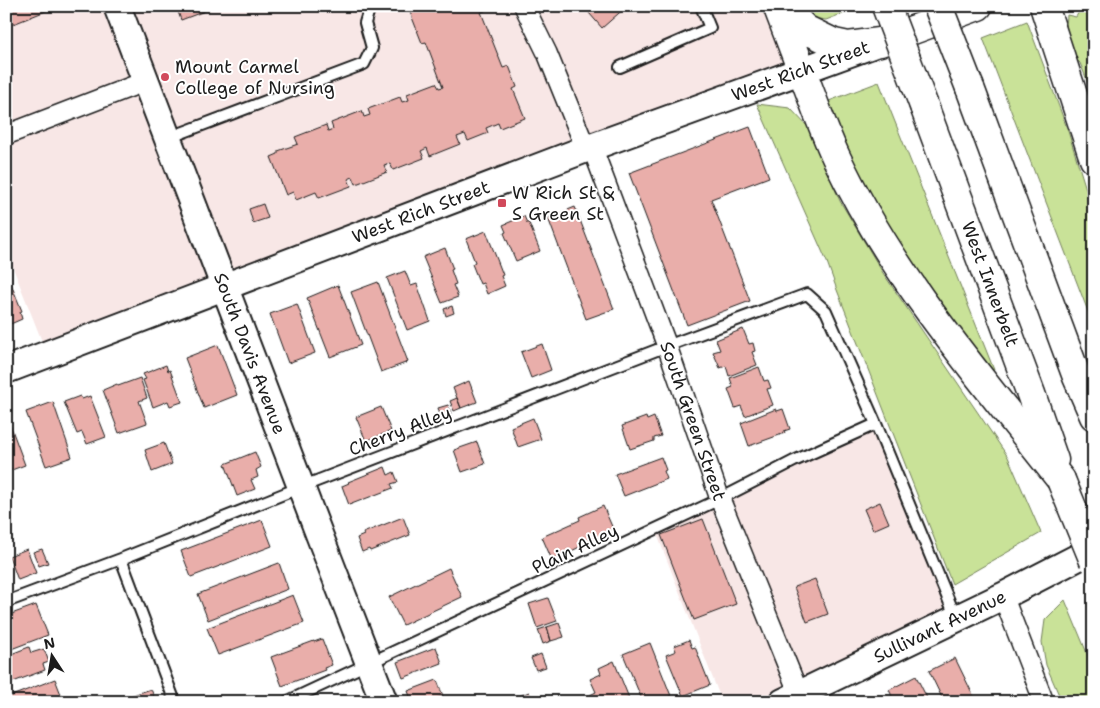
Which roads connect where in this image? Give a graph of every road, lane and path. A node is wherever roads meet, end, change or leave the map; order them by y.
1 (118, 6) edge
2 (370, 6) edge
3 (524, 6) edge
4 (701, 6) edge
5 (777, 6) edge
6 (782, 6) edge
7 (886, 6) edge
8 (938, 6) edge
9 (978, 6) edge
10 (1044, 6) edge
11 (880, 42) junction
12 (620, 67) dead end
13 (802, 71) junction
14 (146, 81) junction
15 (6, 135) edge
16 (168, 138) junction
17 (589, 148) junction
18 (1094, 159) edge
19 (225, 286) junction
20 (667, 346) junction
21 (6, 370) edge
22 (1094, 416) edge
23 (876, 424) junction
24 (1062, 480) junction
25 (301, 486) junction
26 (720, 499) junction
27 (1094, 549) edge
28 (121, 559) junction
29 (1094, 561) edge
30 (1003, 596) junction
31 (6, 602) edge
32 (956, 618) junction
33 (369, 662) junction
34 (791, 698) edge
35 (176, 702) edge
36 (286, 702) edge
37 (384, 702) edge
38 (1044, 702) edge

1 - 14 street, South Davis Avenue
2 - 16 lane
3 - 17 street, South Green Street
4 - 12 lane
5 - 13 main road
6 - 11 main road
7 - 24 main road, West Innerbelt, bridge
8 - 22 main road, bridge
9 - 11 main road, West Rich Street
10 - 18 main road
11 - 13 street, West Rich Street
13 - 17 street, West Rich Street
13 - 24 main road
14 - 15 street
14 - 16 street, South Davis Avenue
16 - 19 street, South Davis Avenue
17 - 19 street, West Rich Street
17 - 20 street, South Green Street
19 - 21 street, West Rich Street
19 - 25 street, South Davis Avenue
20 - 23 lane, Cherry Alley
20 - 25 lane, Cherry Alley
20 - 26 street, South Green Street
23 - 26 lane, Plain Alley
23 - 32 lane
24 - 29 main road, West Innerbelt, bridge
25 - 28 lane, Cherry Alley
25 - 33 street, South Davis Avenue
26 - 33 lane, Plain Alley
26 - 34 street, South Green Street
27 - 30 street, Sullivant Avenue
28 - 31 lane, Cherry Alley
28 - 35 lane
30 - 32 street, Sullivant Avenue
30 - 38 street
32 - 34 street, Sullivant Avenue
33 - 36 lane, Plain Alley
33 - 37 street, South Davis Avenue

